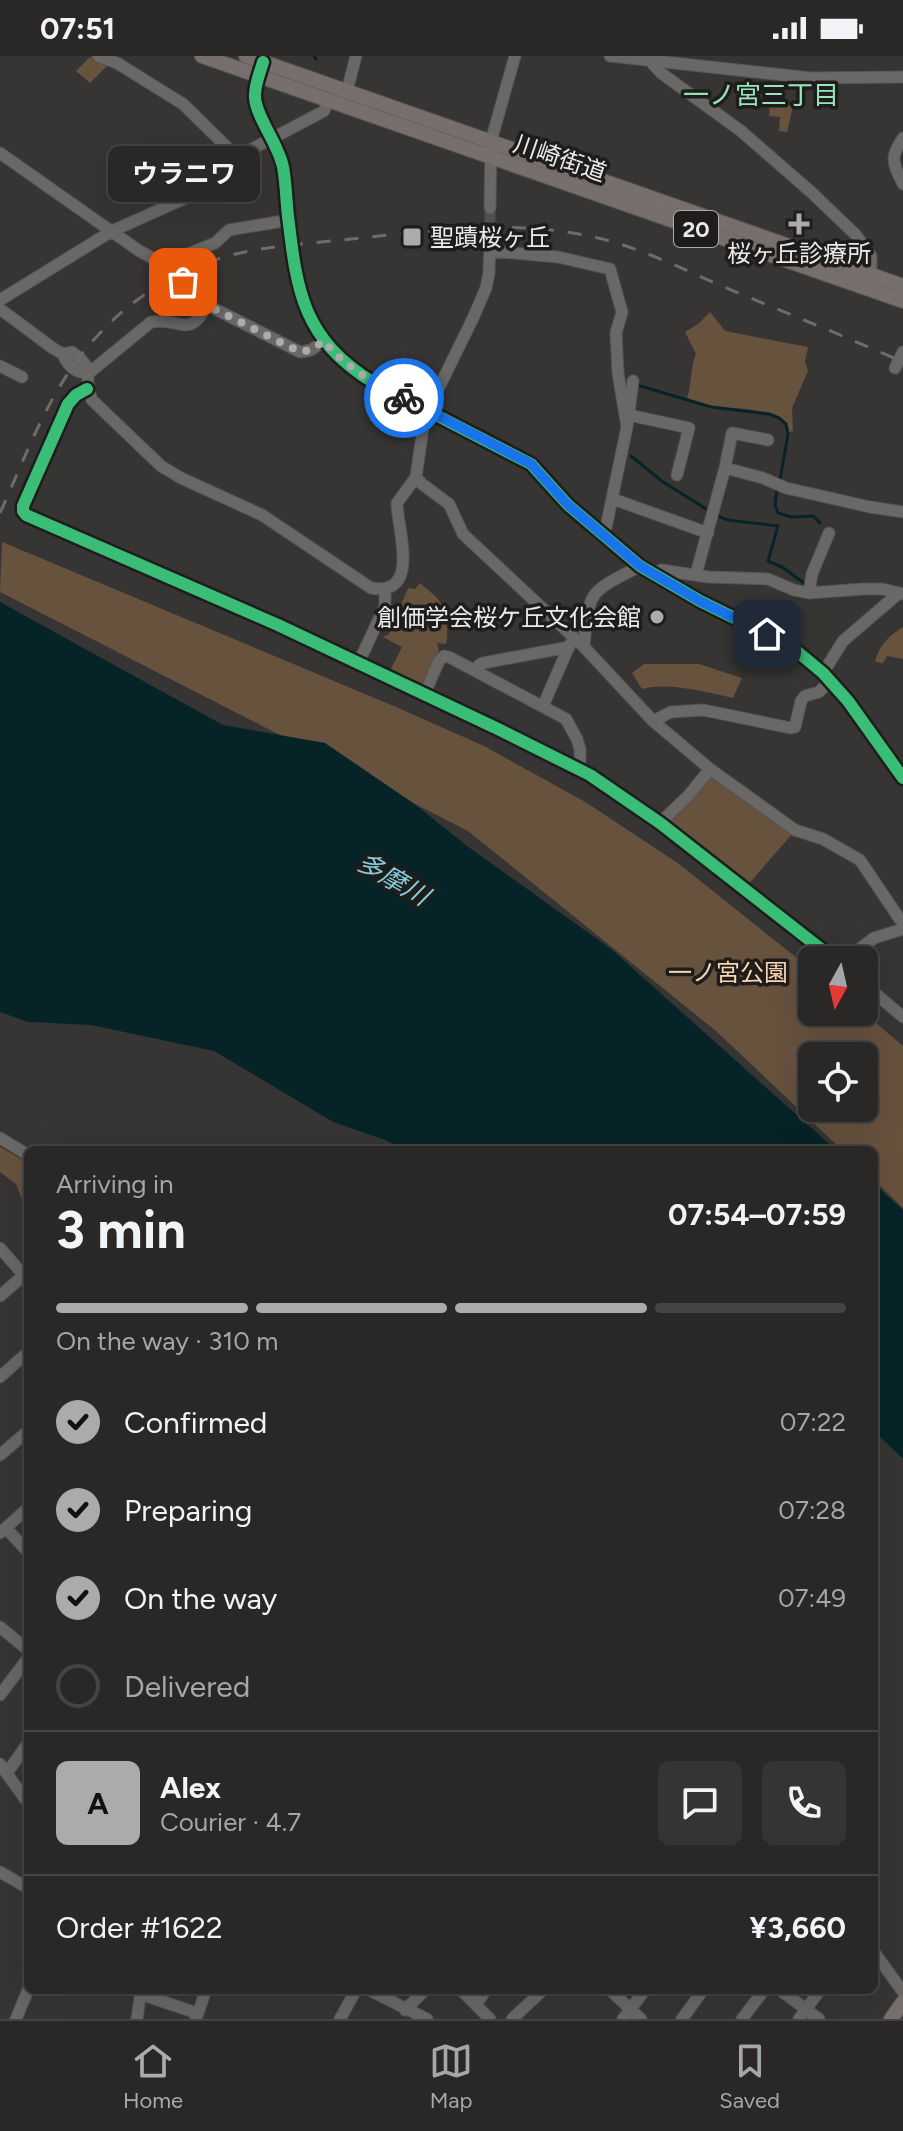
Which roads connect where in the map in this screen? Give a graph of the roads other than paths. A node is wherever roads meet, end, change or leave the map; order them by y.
1 (98, 56) edge
2 (202, 56) edge
3 (246, 56) edge
4 (356, 56) edge
5 (515, 56) edge
6 (610, 56) edge
7 (651, 62) junction
8 (261, 69) junction
9 (903, 77) edge
10 (347, 91) junction
11 (328, 100) junction
12 (272, 138) junction
13 (903, 138) edge
14 (490, 149) junction
15 (0, 153) edge
16 (237, 157) junction
17 (903, 184) edge
18 (490, 208) tunnel mouth
19 (112, 231) junction
20 (293, 255) tunnel mouth
21 (163, 264) junction
22 (871, 274) junction
23 (903, 286) edge
24 (0, 300) edge
25 (903, 301) edge
26 (207, 305) junction
27 (0, 309) edge
28 (324, 341) junction
29 (903, 352) edge
30 (0, 366) edge
31 (895, 368) dead end
32 (89, 373) junction
33 (22, 377) dead end
34 (633, 381) dead end
35 (87, 389) junction
36 (428, 410) junction
37 (628, 421) junction
38 (768, 440) dead end
39 (725, 468) junction
40 (677, 475) dead end
41 (416, 477) junction
42 (613, 499) junction
43 (903, 512) edge
44 (708, 533) junction
45 (829, 533) dead end
46 (604, 537) junction
47 (640, 566) junction
48 (653, 574) junction
49 (696, 574) junction
50 (385, 589) junction
51 (809, 589) junction
52 (901, 594) edge
53 (571, 642) junction
54 (584, 647) junction
55 (358, 664) junction
56 (477, 671) junction
57 (826, 677) junction
58 (424, 695) junction
59 (543, 706) junction
60 (653, 721) junction
61 (577, 769) junction
62 (710, 769) junction
63 (903, 778) edge
64 (660, 823) junction
65 (903, 926) edge
66 (817, 946) edge
67 (863, 946) edge
68 (878, 996) edge
69 (903, 1017) edge
70 (0, 1138) edge
71 (24, 1153) edge
72 (0, 1248) edge
73 (24, 1276) edge
74 (24, 1279) edge
75 (0, 1296) edge
76 (24, 1356) edge
77 (0, 1377) edge
78 (24, 1434) edge
79 (0, 1455) edge
80 (24, 1512) edge
81 (3, 1530) edge
82 (24, 1548) edge
83 (0, 1627) edge
84 (24, 1647) edge
85 (24, 1663) edge
86 (0, 1695) edge
87 (24, 1747) edge
88 (4, 1768) edge
89 (24, 1797) edge
90 (0, 1872) edge
91 (24, 1886) edge
92 (878, 1960) edge
93 (903, 1992) edge
94 (26, 1994) edge
95 (141, 1994) edge
96 (146, 1994) edge
97 (204, 1994) edge
98 (354, 1994) edge
99 (376, 1994) edge
100 (423, 1994) edge
101 (465, 1994) edge
102 (483, 1994) edge
103 (539, 1994) edge
104 (613, 1994) edge
105 (642, 1994) edge
106 (700, 1994) edge
107 (761, 1994) edge
108 (784, 1994) edge
109 (817, 1994) edge
110 (903, 2002) edge
111 (476, 2005) junction
112 (411, 2014) edge
113 (627, 2014) edge
114 (803, 2014) edge
115 (196, 2016) edge
116 (16, 2019) edge
117 (137, 2019) edge
118 (340, 2019) edge
119 (427, 2019) edge
120 (490, 2019) edge
121 (512, 2019) edge
122 (641, 2019) edge
123 (682, 2019) edge
124 (742, 2019) edge
125 (819, 2019) edge
126 (891, 2019) edge

1 - 16 street
2 - 8 main road, 川崎街道 / 20
3 - 8 main road, 川崎街道 / 20
4 - 10 street
5 - 14 street
6 - 7 street
7 - 9 street
7 - 22 street
8 - 10 main road, 川崎街道 / 20
8 - 11 main road, 川崎街道 / 20
8 - 12 street
10 - 14 main road, 川崎街道 / 20
11 - 12 street
11 - 14 main road, 川崎街道 / 20
12 - 16 street
12 - 21 street
13 - 17 street
14 - 18 street
14 - 22 main road, 川崎街道 / 20
14 - 25 main road, 川崎街道 / 20
15 - 19 street
16 - 19 street
19 - 21 street
19 - 24 street
20 - 28 street
21 - 26 street
22 - 23 main road, 川崎街道 / 20
26 - 28 street
26 - 32 street
27 - 32 street
28 - 36 street
29 - 31 street
30 - 33 street
32 - 35 street
34 - 37 street
35 - 50 street
35 - 55 street
36 - 37 street
36 - 41 street
36 - 46 street
37 - 40 street
37 - 42 street
38 - 39 street
39 - 43 street
39 - 44 street
41 - 50 street
41 - 53 street
42 - 44 street
42 - 46 street
44 - 49 street
45 - 51 street
46 - 47 street
47 - 48 street
47 - 54 street
48 - 49 street
48 - 57 street
49 - 51 street
50 - 55 street
51 - 52 street
52 - 57 street
53 - 54 street
53 - 56 street
53 - 59 street
54 - 60 street
55 - 58 street
56 - 58 street
56 - 59 street
57 - 60 street
57 - 63 street
58 - 61 street
59 - 61 street
60 - 62 street
61 - 64 street
62 - 64 street
62 - 65 street
64 - 66 street
65 - 67 street
68 - 69 street
70 - 71 street
72 - 73 street
74 - 75 street
76 - 77 street
78 - 79 street
80 - 81 street
81 - 82 street
83 - 84 street
85 - 86 street
87 - 88 street
88 - 89 street
90 - 91 street
92 - 93 street
94 - 116 street
95 - 117 street
96 - 115 street
97 - 115 street
98 - 118 street
99 - 112 street
100 - 112 street
101 - 111 street
102 - 111 street
103 - 121 street
104 - 113 street
105 - 113 street
106 - 123 street
107 - 124 street
108 - 114 street
109 - 114 street
110 - 126 main road
111 - 120 street
112 - 119 street
113 - 122 street
114 - 125 street

